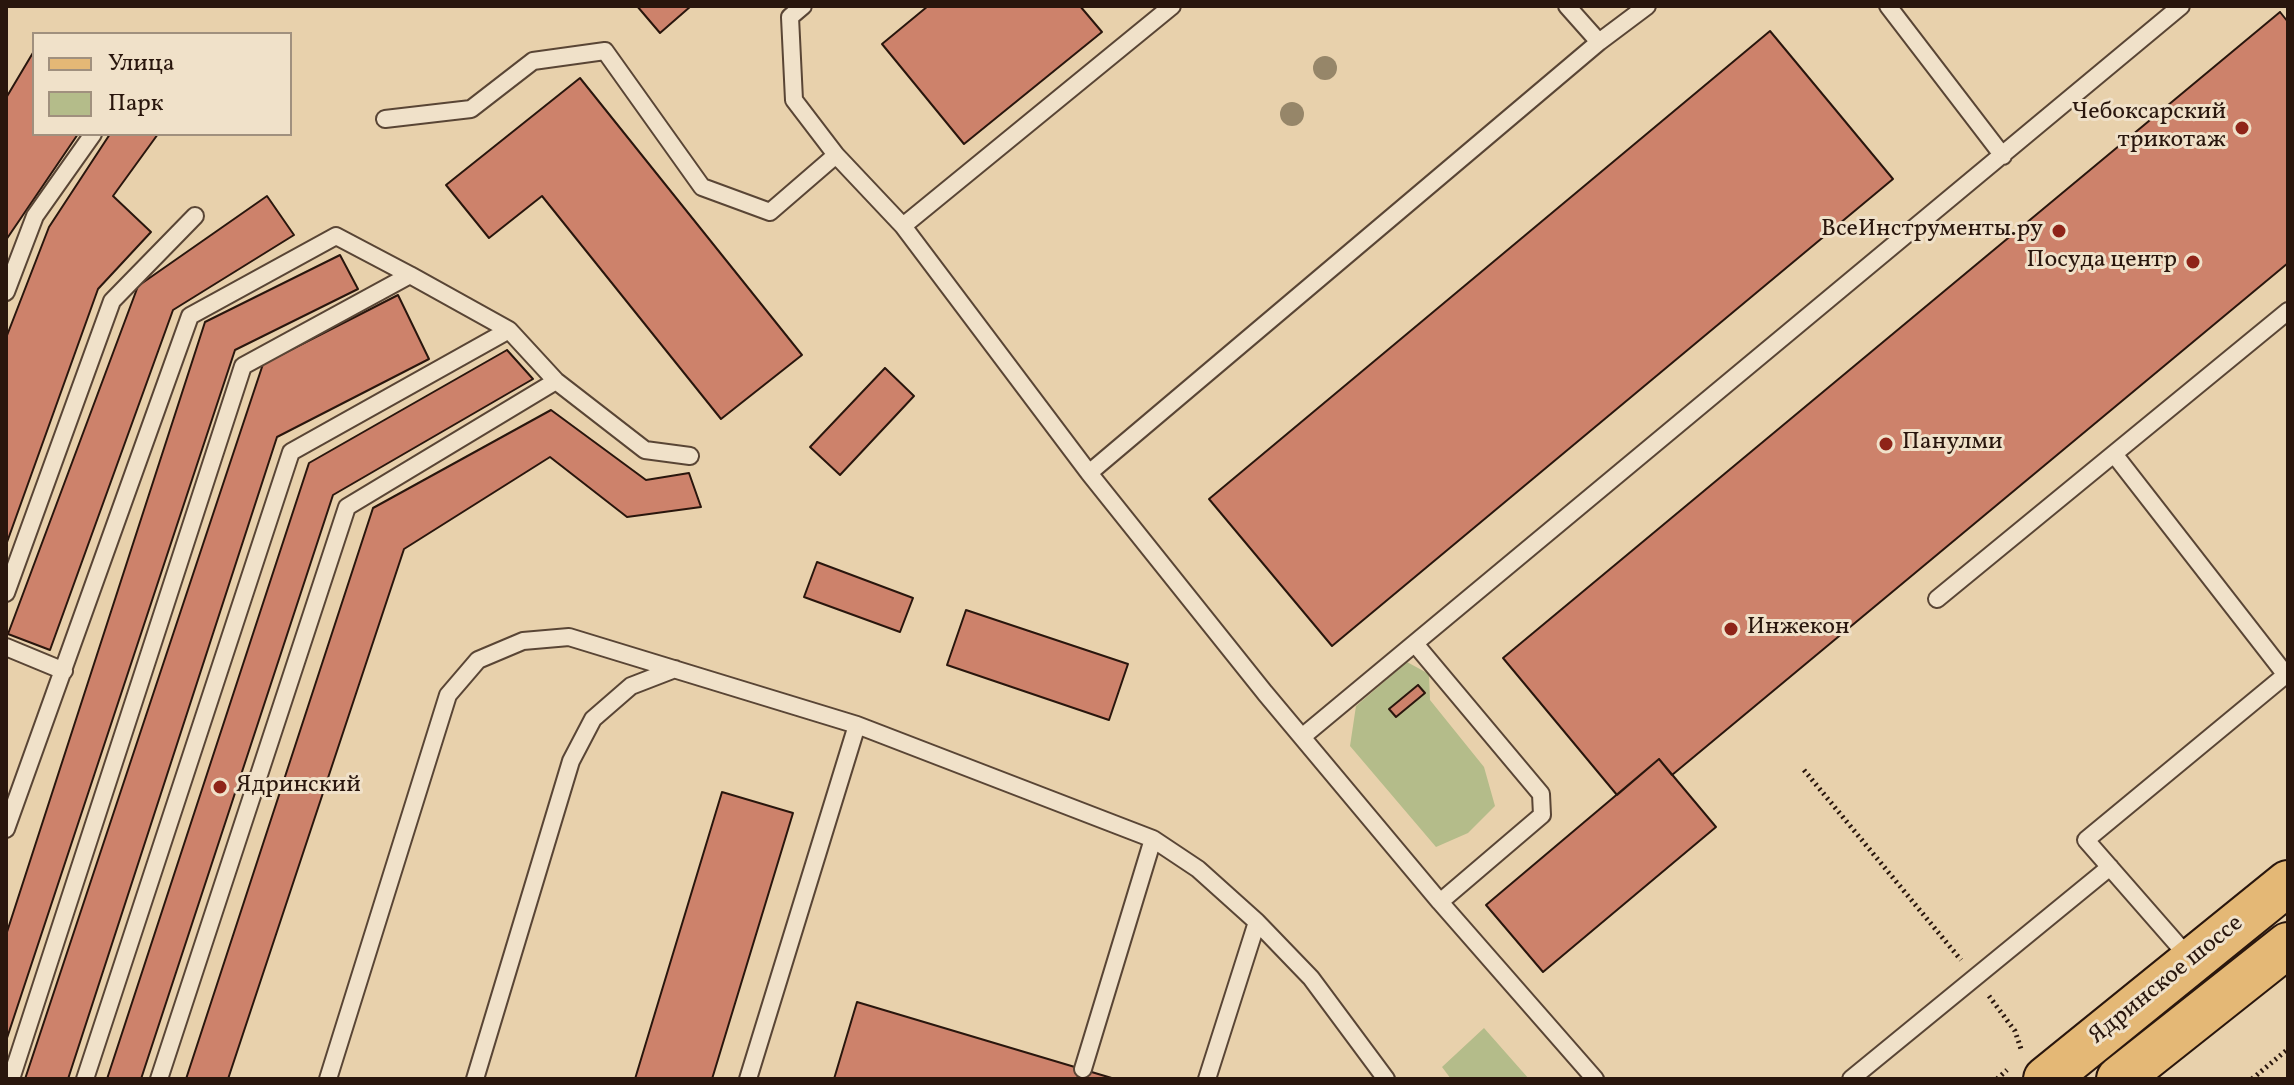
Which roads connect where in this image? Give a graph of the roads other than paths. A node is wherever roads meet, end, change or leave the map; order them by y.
1 (803, 6) edge
2 (1172, 6) edge
3 (1567, 6) edge
4 (1647, 6) edge
5 (1888, 6) edge
6 (2181, 6) edge
7 (1599, 42) junction
8 (385, 119) dead end
9 (92, 136) edge
10 (836, 155) junction
11 (2003, 156) junction
12 (195, 216) dead end
13 (903, 226) junction
14 (410, 275) junction
15 (6, 292) edge
16 (2288, 311) edge
17 (509, 330) junction
18 (556, 381) junction
19 (2114, 454) junction
20 (690, 456) dead end
21 (1089, 473) junction
22 (6, 593) edge
23 (1937, 599) dead end
24 (1416, 645) junction
25 (6, 647) edge
26 (675, 669) junction
27 (64, 671) junction
28 (2287, 674) edge
29 (857, 725) junction
30 (1302, 737) junction
31 (6, 829) edge
32 (1153, 839) junction
33 (2110, 867) junction
34 (2288, 883) edge
35 (1440, 902) junction
36 (1257, 922) junction
37 (2288, 945) edge
38 (2192, 961) junction
39 (2222, 995) junction
40 (2026, 1067) edge
41 (1083, 1069) dead end
42 (11, 1079) edge
43 (85, 1079) edge
44 (159, 1079) edge
45 (328, 1079) edge
46 (475, 1079) edge
47 (748, 1079) edge
48 (1207, 1079) edge
49 (1386, 1079) edge
50 (1595, 1079) edge
51 (1851, 1079) edge
52 (2119, 1079) edge

1 - 10 lane
2 - 13 lane
3 - 7 lane
4 - 7 lane
5 - 11 lane
6 - 11 lane
7 - 21 lane
8 - 10 lane
9 - 15 lane
10 - 13 lane
11 - 24 lane
12 - 22 lane
13 - 21 lane
14 - 17 lane
14 - 27 lane
14 - 42 lane
16 - 19 lane
17 - 18 lane
17 - 43 lane
18 - 20 lane
18 - 44 lane
19 - 23 lane
19 - 28 lane
21 - 30 lane
24 - 30 lane
24 - 35 lane
25 - 27 lane
26 - 29 lane
26 - 45 lane
26 - 46 lane
27 - 31 lane
28 - 33 lane
29 - 32 lane
29 - 47 lane
30 - 35 lane
32 - 36 lane
32 - 41 lane
33 - 38 lane
33 - 51 lane
34 - 38 main road, Ядринское шоссе
35 - 50 lane
36 - 48 lane
36 - 49 lane
37 - 39 main road, Ядринское шоссе
38 - 39 main road
38 - 40 main road, Ядринское шоссе
39 - 52 main road, Ядринское шоссе

